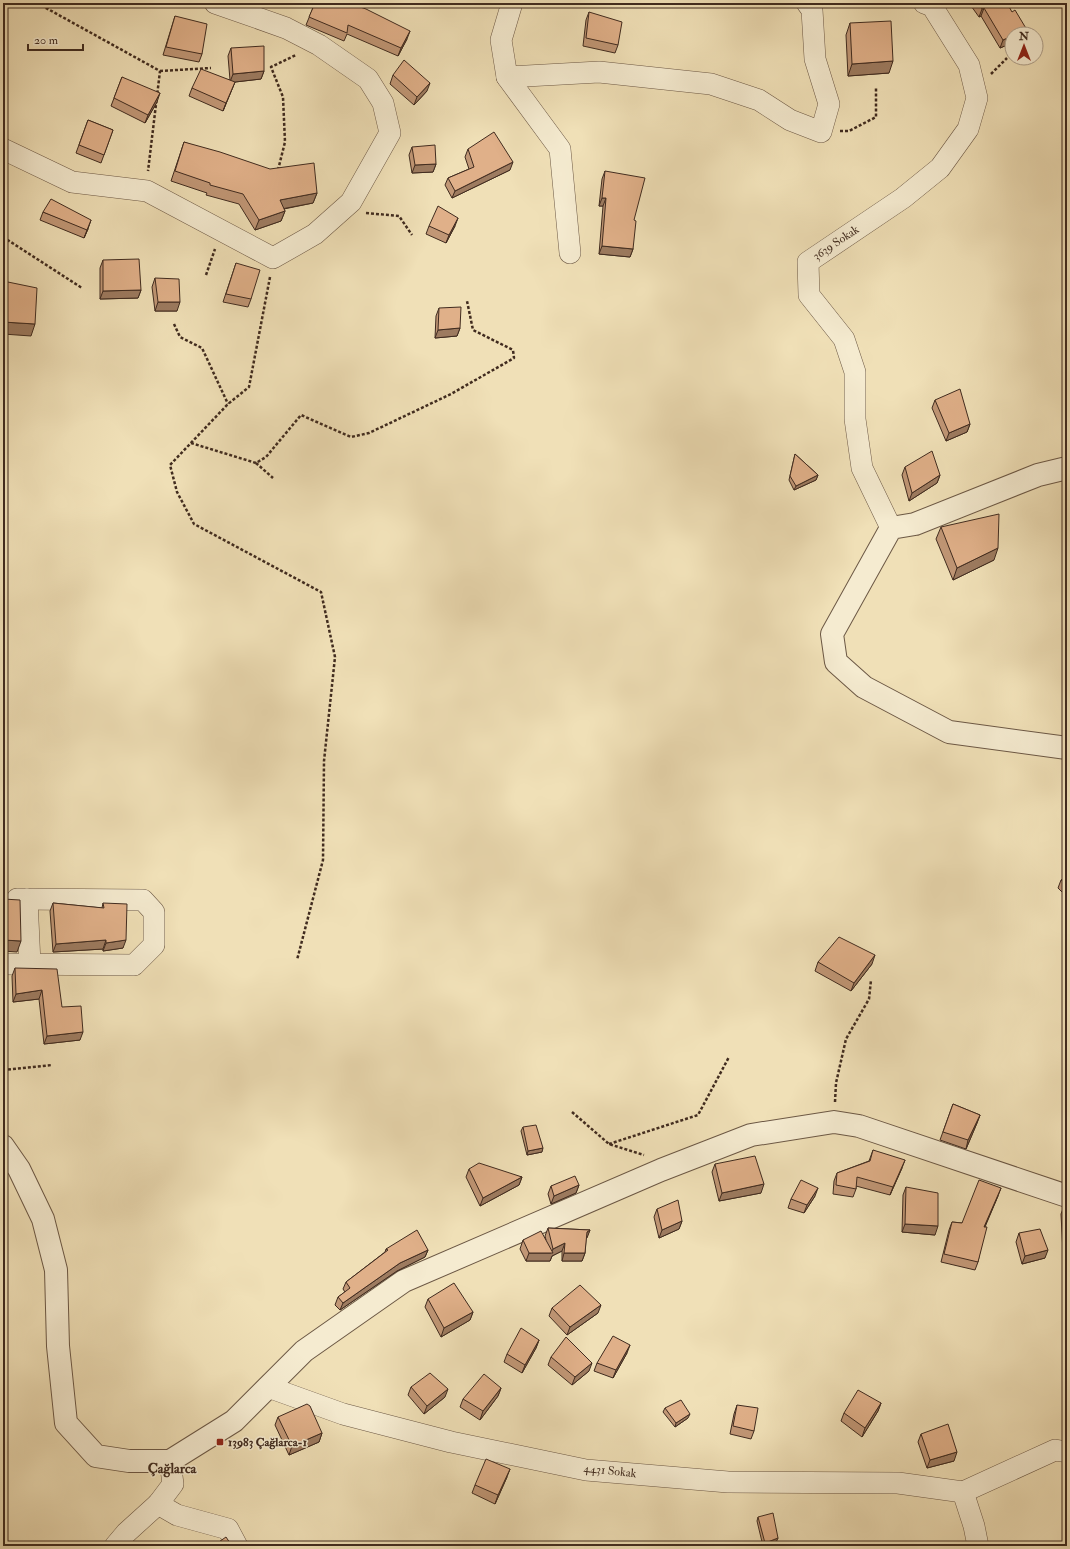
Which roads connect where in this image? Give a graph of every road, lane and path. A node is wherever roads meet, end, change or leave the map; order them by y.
1 (37, 3) edge
2 (214, 3) edge
3 (512, 3) edge
4 (807, 3) edge
5 (924, 3) edge
6 (319, 45) junction
7 (211, 68) dead end
8 (160, 71) junction
9 (507, 77) junction
10 (876, 87) dead end
11 (821, 132) junction
12 (3, 149) edge
13 (276, 175) edge
14 (147, 191) junction
15 (351, 202) junction
16 (221, 230) junction
17 (412, 235) dead end
18 (3, 237) edge
19 (570, 253) dead end
20 (274, 258) junction
21 (206, 275) dead end
22 (82, 288) dead end
23 (467, 301) dead end
24 (174, 324) dead end
25 (228, 404) junction
26 (191, 443) junction
27 (256, 463) junction
28 (1067, 468) edge
29 (274, 478) dead end
30 (891, 528) junction
31 (1067, 748) edge
32 (297, 960) dead end
33 (3, 964) edge
34 (30, 964) junction
35 (871, 980) dead end
36 (729, 1057) dead end
37 (52, 1065) dead end
38 (3, 1070) edge
39 (572, 1112) dead end
40 (834, 1122) junction
41 (609, 1144) junction
42 (3, 1146) edge
43 (646, 1156) dead end
44 (1067, 1196) edge
45 (268, 1387) junction
46 (1067, 1452) edge
47 (170, 1461) junction
48 (963, 1492) junction
49 (158, 1504) junction
50 (115, 1546) edge
51 (237, 1546) edge
52 (978, 1546) edge

1 - 8 path
2 - 6 street
3 - 9 street
4 - 11 street
5 - 30 street, 3639 Sokak
6 - 13 path
6 - 15 street
7 - 8 path
8 - 14 path
9 - 11 street
9 - 19 street
10 - 11 path
12 - 14 street
14 - 16 street
15 - 17 path
15 - 20 street
16 - 20 street
16 - 21 path
18 - 22 path
20 - 25 path
23 - 27 path
24 - 25 path
25 - 26 path
26 - 27 path
26 - 32 path
27 - 29 path
28 - 30 street
30 - 31 street
33 - 34 street
34 - 34 street
35 - 40 path
36 - 41 path
37 - 38 path
39 - 41 path
40 - 44 street
40 - 45 street
41 - 43 path
42 - 47 street
45 - 47 street
45 - 48 street, 4431 Sokak
46 - 48 street
47 - 49 street
48 - 52 street
49 - 50 street
49 - 51 street

